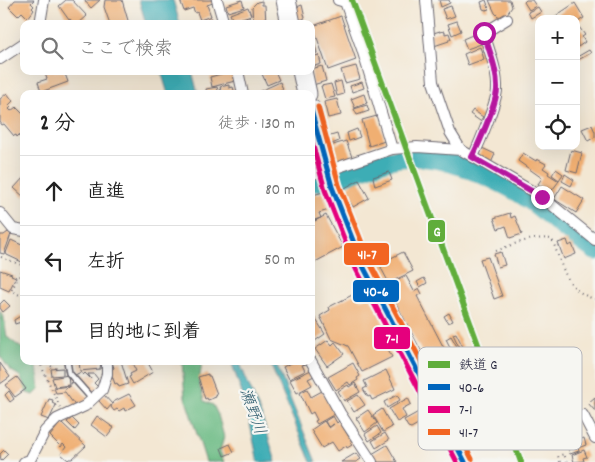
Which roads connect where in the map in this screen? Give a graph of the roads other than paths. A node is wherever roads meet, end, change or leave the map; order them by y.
1 (44, 0) edge
2 (217, 0) edge
3 (286, 0) edge
4 (338, 0) edge
5 (426, 0) edge
6 (507, 19) dead end
7 (41, 20) edge
8 (223, 20) edge
9 (290, 20) edge
10 (20, 46) edge
11 (0, 59) edge
12 (239, 75) edge
13 (303, 75) edge
14 (243, 90) edge
15 (306, 90) edge
16 (315, 130) edge
17 (392, 149) junction
18 (461, 150) junction
19 (472, 157) junction
20 (324, 176) edge
21 (0, 213) edge
22 (20, 231) edge
23 (595, 240) edge
24 (68, 365) edge
25 (107, 365) edge
26 (313, 365) edge
27 (418, 371) edge
28 (93, 400) junction
29 (583, 415) dead end
30 (595, 438) edge
31 (459, 450) edge
32 (28, 461) edge
33 (372, 462) edge
34 (465, 462) edge

1 - 7 street
2 - 8 street
3 - 9 highway
4 - 17 street
5 - 18 street
6 - 19 street
10 - 11 street
12 - 14 street
13 - 15 highway
16 - 20 highway
17 - 18 street
17 - 20 street
18 - 19 street
19 - 23 street
20 - 27 highway
21 - 22 street
24 - 28 lane
25 - 28 street
26 - 33 street
28 - 32 street
29 - 30 street
31 - 34 highway

